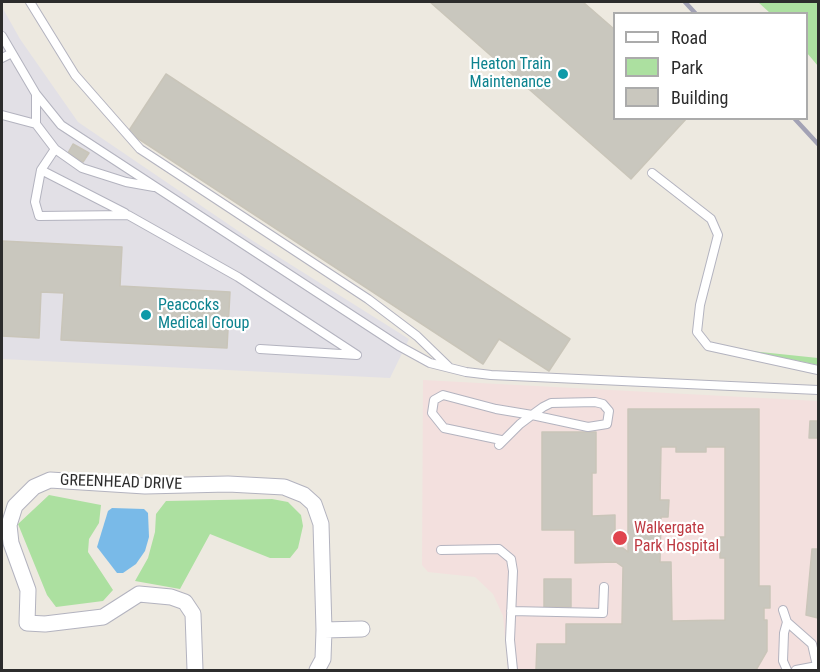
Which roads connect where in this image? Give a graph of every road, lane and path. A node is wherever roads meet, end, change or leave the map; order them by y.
1 (30, 2) edge
2 (2, 36) edge
3 (12, 53) junction
4 (2, 58) edge
5 (36, 94) junction
6 (2, 115) edge
7 (36, 124) junction
8 (55, 149) junction
9 (41, 170) junction
10 (652, 173) dead end
11 (158, 188) junction
12 (128, 215) junction
13 (260, 349) dead end
14 (451, 369) junction
15 (819, 370) edge
16 (819, 390) edge
17 (532, 415) junction
18 (441, 550) dead end
19 (604, 587) dead end
20 (783, 610) dead end
21 (511, 611) junction
22 (788, 622) junction
23 (362, 629) dead end
24 (324, 630) junction
25 (816, 650) edge
26 (817, 668) edge
27 (195, 670) edge
28 (317, 670) edge
29 (513, 670) edge
30 (787, 670) edge
31 (796, 670) edge

1 - 14 lane
2 - 3 lane
3 - 4 lane
3 - 5 lane
5 - 7 lane
5 - 11 lane
6 - 7 lane
7 - 8 lane
8 - 9 lane
8 - 11 lane
9 - 12 lane
9 - 12 lane
10 - 15 lane
11 - 14 lane
12 - 13 lane
14 - 16 lane
17 - 17 lane
17 - 17 lane
18 - 21 lane
19 - 21 lane
20 - 22 lane
21 - 29 lane
22 - 25 lane
22 - 30 lane
23 - 24 street
24 - 27 street, GREENHEAD DRIVE
24 - 28 street, GREENHEAD DRIVE
25 - 26 lane
26 - 31 lane

